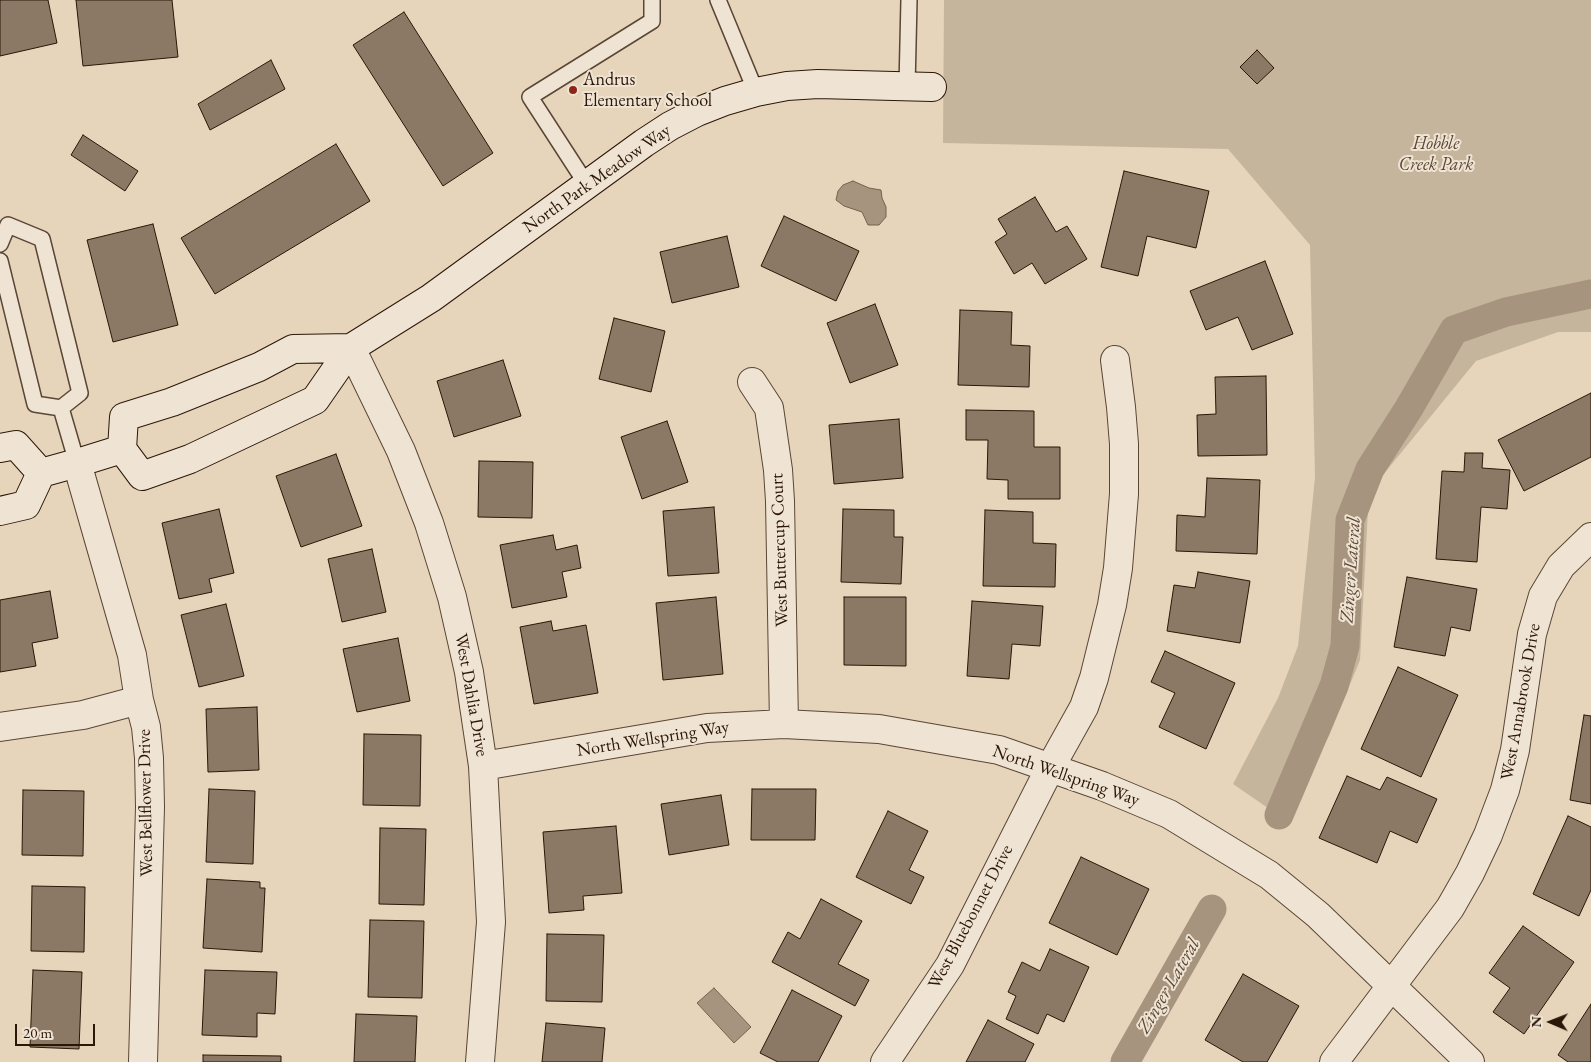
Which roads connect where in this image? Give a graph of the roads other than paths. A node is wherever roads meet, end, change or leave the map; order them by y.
1 (652, 0) edge
2 (718, 0) edge
3 (909, 0) edge
4 (920, 87) joint
5 (756, 92) junction
6 (587, 184) junction
7 (0, 244) edge
8 (0, 261) edge
9 (351, 348) junction
10 (1115, 360) dead end
11 (752, 382) dead end
12 (61, 408) junction
13 (0, 448) edge
14 (122, 448) junction
15 (77, 463) junction
16 (41, 473) junction
17 (0, 510) edge
18 (1591, 537) edge
19 (139, 700) junction
20 (784, 724) junction
21 (0, 726) edge
22 (483, 766) junction
23 (1050, 768) junction
24 (1392, 985) junction
25 (143, 1062) edge
26 (480, 1062) edge
27 (886, 1062) edge
28 (1334, 1062) edge
29 (1470, 1062) edge

1 - 6 lane
2 - 5 lane
3 - 4 lane
4 - 5 street, North Park Meadow Way
5 - 6 street, North Park Meadow Way
6 - 9 street, North Park Meadow Way
7 - 12 lane
8 - 12 lane
9 - 14 street
9 - 14 street, North Park Meadow Way
9 - 22 street, West Dahlia Drive
10 - 23 street, West Bluebonnet Drive
11 - 20 street, West Buttercup Court
12 - 15 lane
13 - 16 street
14 - 15 street
15 - 16 street
15 - 19 street, West Bellflower Drive
16 - 17 street
18 - 24 street, West Annabrook Drive
19 - 21 street
19 - 25 street, West Bellflower Drive
20 - 22 street, North Wellspring Way
20 - 23 street, North Wellspring Way
22 - 26 street, West Dahlia Drive
23 - 24 street, North Wellspring Way
23 - 27 street, West Bluebonnet Drive
24 - 28 street, West Annabrook Drive
24 - 29 street, North Wellspring Way

